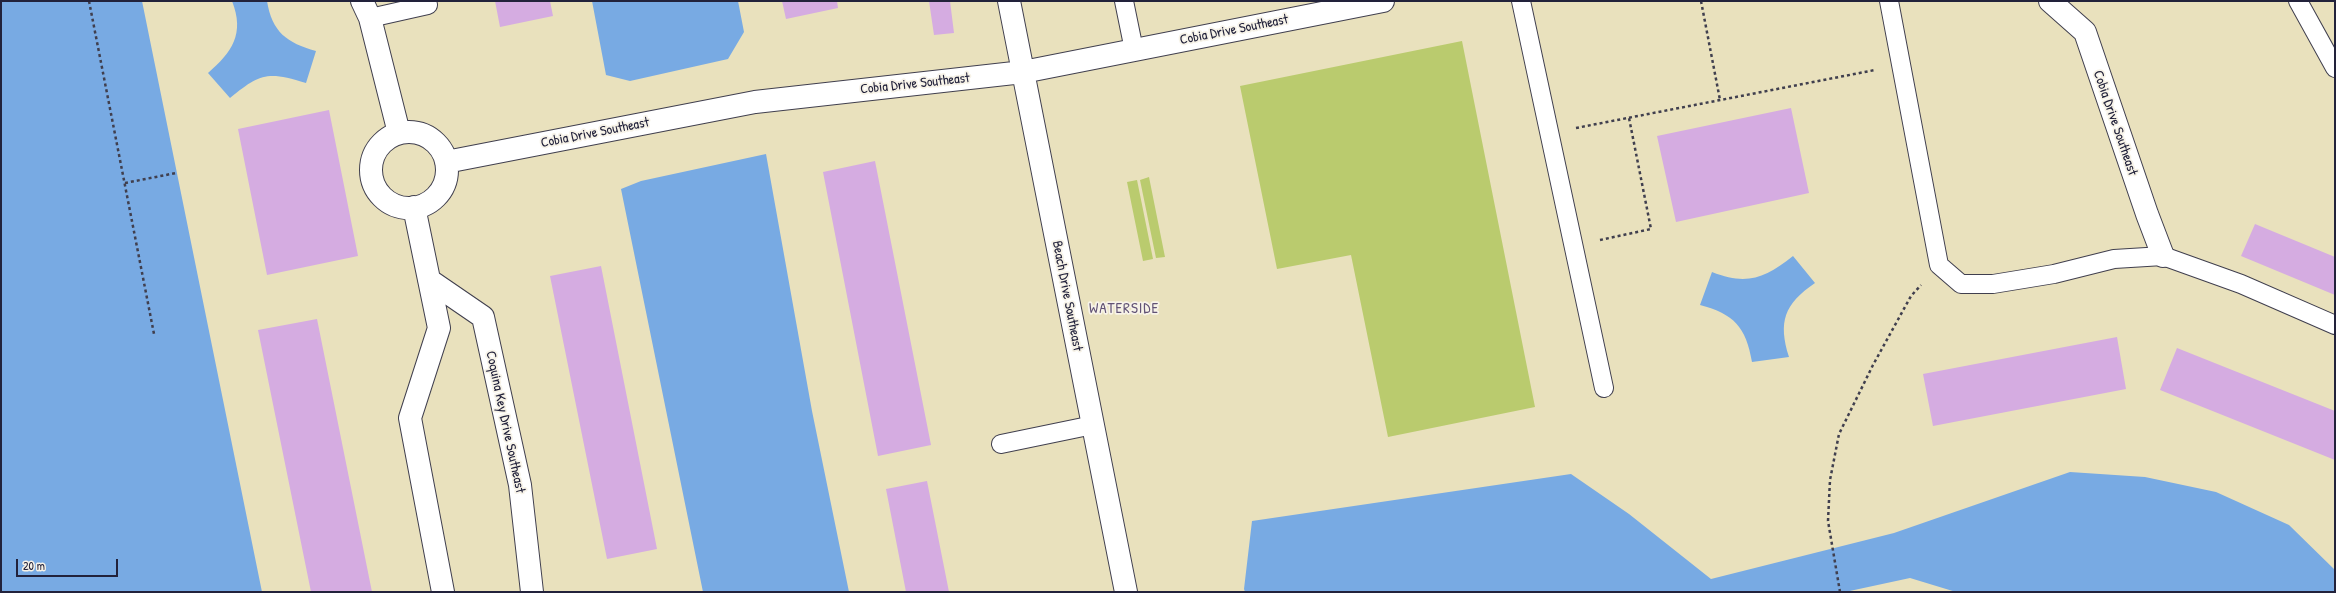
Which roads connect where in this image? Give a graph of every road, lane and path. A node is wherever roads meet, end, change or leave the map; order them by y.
1 (89, 1) edge
2 (427, 1) edge
3 (1009, 1) edge
4 (1124, 1) edge
5 (1383, 1) edge
6 (1521, 1) edge
7 (1701, 1) edge
8 (1889, 1) edge
9 (2050, 1) edge
10 (2298, 1) edge
11 (366, 9) edge
12 (1134, 50) junction
13 (1901, 65) junction
14 (2335, 68) edge
15 (1023, 72) junction
16 (1720, 100) junction
17 (1629, 118) junction
18 (399, 133) junction
19 (1549, 134) junction
20 (446, 162) junction
21 (176, 173) dead end
22 (125, 183) junction
23 (414, 207) junction
24 (1573, 246) junction
25 (2163, 256) junction
26 (1939, 265) junction
27 (429, 280) junction
28 (2335, 325) edge
29 (154, 334) dead end
30 (1604, 388) dead end
31 (1093, 426) junction
32 (1001, 444) dead end
33 (443, 592) edge
34 (532, 592) edge
35 (1126, 592) edge
36 (1840, 592) edge

1 - 22 path
2 - 11 lane
3 - 15 street, Beach Drive Southeast
4 - 12 lane
5 - 12 street, Cobia Drive Southeast
6 - 19 lane
7 - 16 path
8 - 13 lane
9 - 25 street, Cobia Drive Southeast
10 - 14 lane
11 - 18 street
12 - 15 street, Cobia Drive Southeast
13 - 16 path
13 - 26 lane
15 - 20 street, Cobia Drive Southeast
15 - 31 street, Beach Drive Southeast
16 - 17 path
17 - 19 path
17 - 24 path
18 - 20 street
18 - 23 street
19 - 24 lane
20 - 23 street
21 - 22 path
22 - 29 path
23 - 27 street
24 - 30 lane
25 - 26 lane
25 - 28 lane
26 - 36 path
27 - 33 street
27 - 34 street, Coquina Key Drive Southeast
31 - 32 lane
31 - 35 street, Beach Drive Southeast

